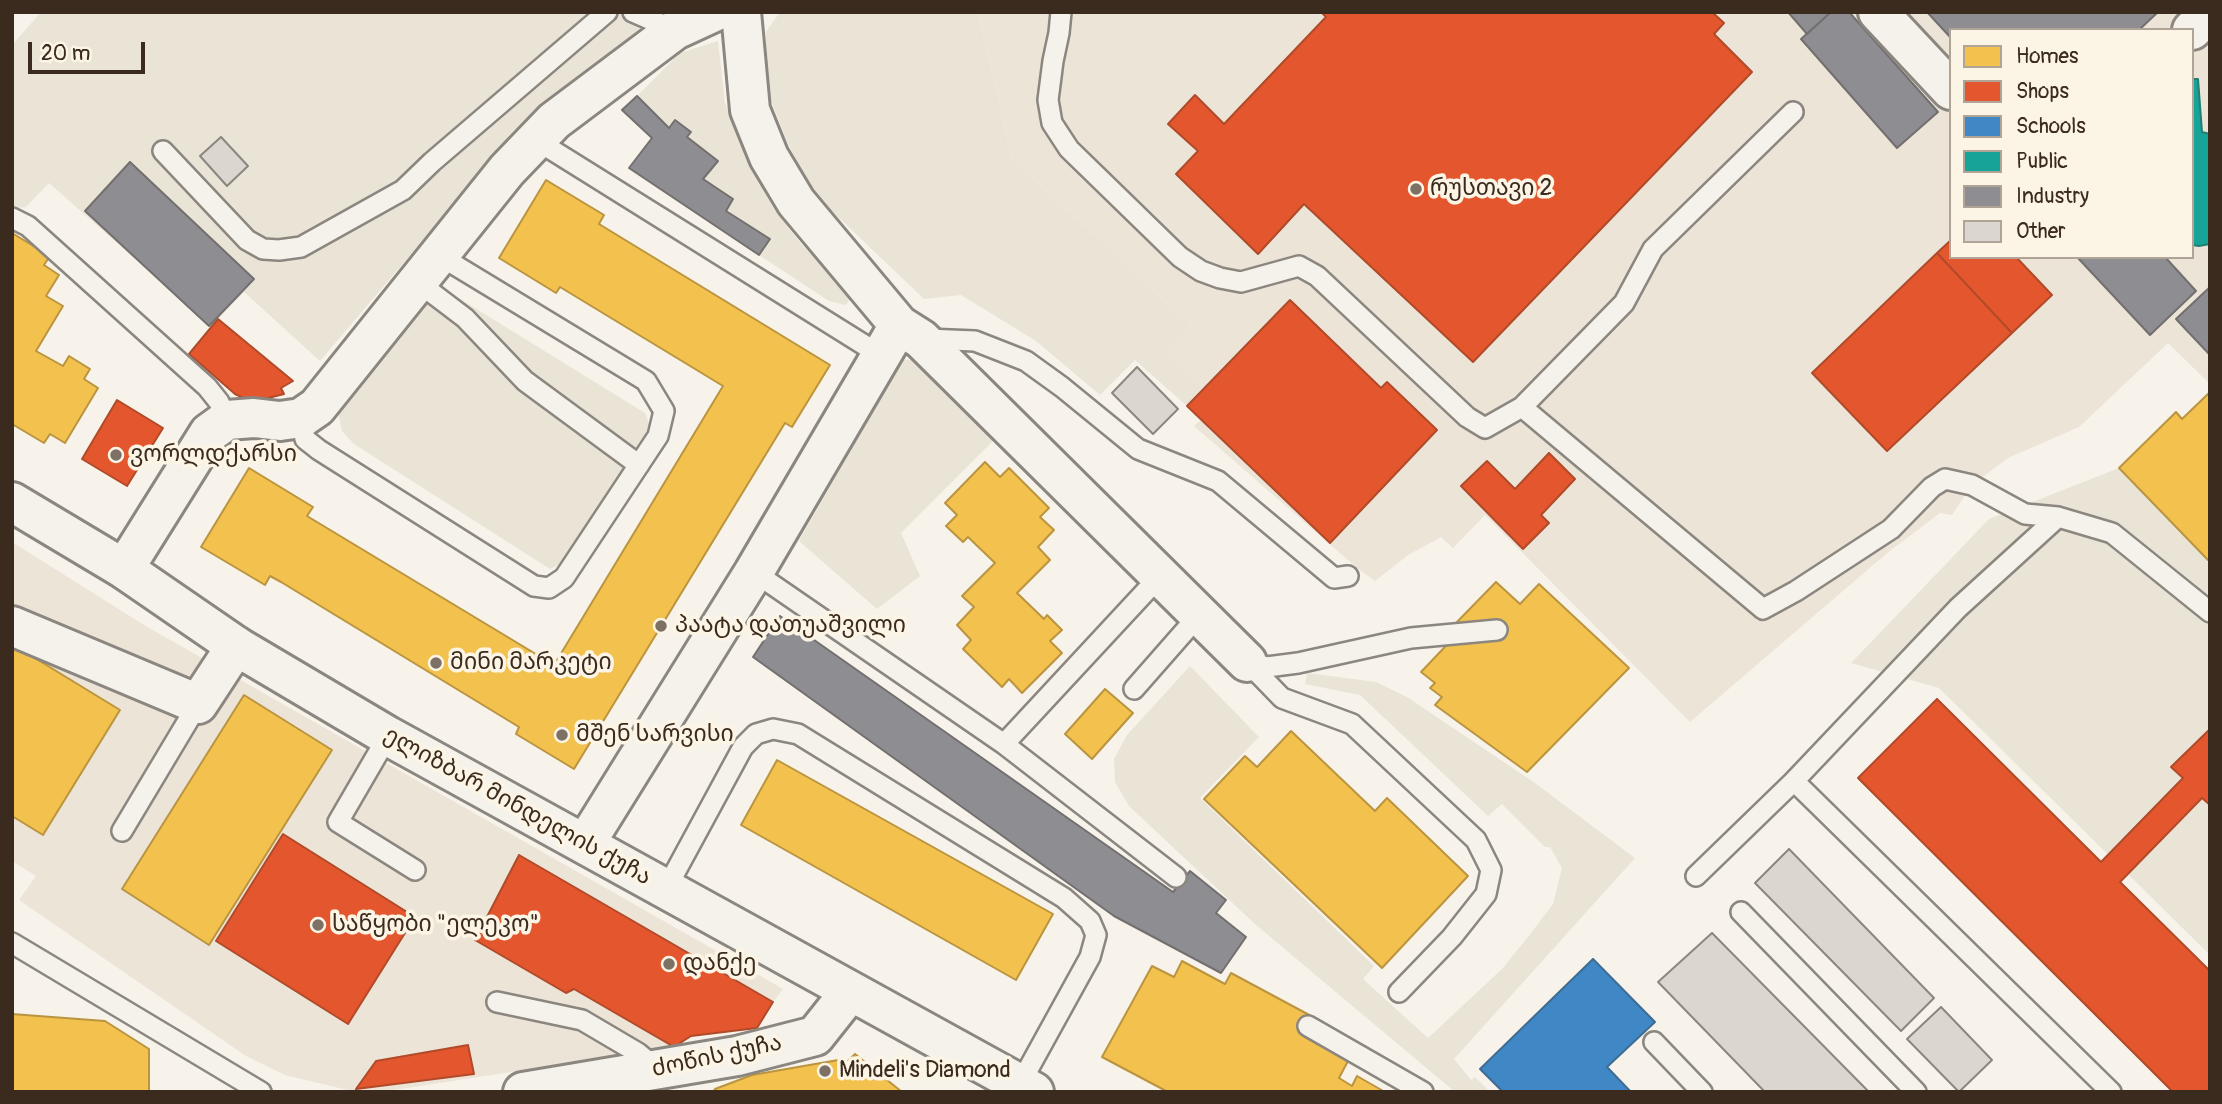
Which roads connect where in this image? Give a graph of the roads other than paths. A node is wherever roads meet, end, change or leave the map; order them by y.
1 (607, 12) edge
2 (633, 12) edge
3 (714, 12) edge
4 (741, 12) edge
5 (1061, 12) edge
6 (1878, 12) edge
7 (2210, 13) edge
8 (2194, 28) edge
9 (675, 30) junction
10 (1949, 88) edge
11 (1793, 112) dead end
12 (536, 140) junction
13 (163, 151) dead end
14 (12, 218) edge
15 (429, 269) junction
16 (901, 340) junction
17 (1522, 407) junction
18 (301, 418) junction
19 (227, 420) junction
20 (639, 465) junction
21 (12, 502) edge
22 (2058, 517) junction
23 (124, 569) junction
24 (754, 572) junction
25 (1160, 576) junction
26 (1349, 576) dead end
27 (2210, 612) edge
28 (1199, 615) junction
29 (12, 626) edge
30 (1497, 630) dead end
31 (236, 646) junction
32 (1247, 662) junction
33 (1134, 688) dead end
34 (198, 704) junction
35 (388, 736) junction
36 (1004, 744) junction
37 (1794, 781) junction
38 (122, 831) dead end
39 (585, 844) junction
40 (415, 870) dead end
41 (1696, 876) dead end
42 (1176, 877) dead end
43 (666, 889) junction
44 (1741, 912) dead end
45 (12, 943) edge
46 (850, 992) junction
47 (1399, 992) dead end
48 (497, 1002) dead end
49 (1308, 1026) dead end
50 (1654, 1042) dead end
51 (658, 1070) junction
52 (1027, 1088) edge
53 (261, 1092) edge
54 (523, 1092) edge
55 (1423, 1092) edge
56 (1702, 1092) edge
57 (1916, 1092) edge
58 (2111, 1092) edge

1 - 13 lane
2 - 9 lane
3 - 9 street
4 - 16 street
5 - 17 lane
6 - 10 street
7 - 8 street
9 - 12 street
11 - 17 lane
12 - 15 street
12 - 16 lane
14 - 19 lane
15 - 18 street
15 - 20 lane
15 - 20 lane
16 - 24 street
16 - 25 street
16 - 26 lane
17 - 22 lane
18 - 19 street
18 - 20 lane
19 - 23 street
21 - 23 street, ელიზბარ მინდელის ქუჩა
22 - 27 lane
22 - 37 lane
23 - 31 street, ელიზბარ მინდელის ქუჩა
24 - 36 lane
24 - 39 street
25 - 28 street
25 - 36 lane
28 - 32 street
28 - 33 lane
29 - 34 street
30 - 32 lane
31 - 34 street
31 - 35 street, ელიზბარ მინდელის ქუჩა
32 - 47 lane
34 - 38 lane
35 - 39 street, ელიზბარ მინდელის ქუჩა
35 - 40 lane
36 - 42 lane
37 - 41 lane
37 - 58 lane
39 - 43 street, ელიზბარ მინდელის ქუჩა
43 - 46 street, ელიზბარ მინდელის ქუჩა
43 - 52 lane
44 - 57 lane
45 - 53 lane
46 - 51 street, ძოწის ქუჩა
46 - 52 street, ელიზბარ მინდელის ქუჩა
48 - 51 lane
49 - 55 lane
50 - 56 lane
51 - 54 street, ძოწის ქუჩა

